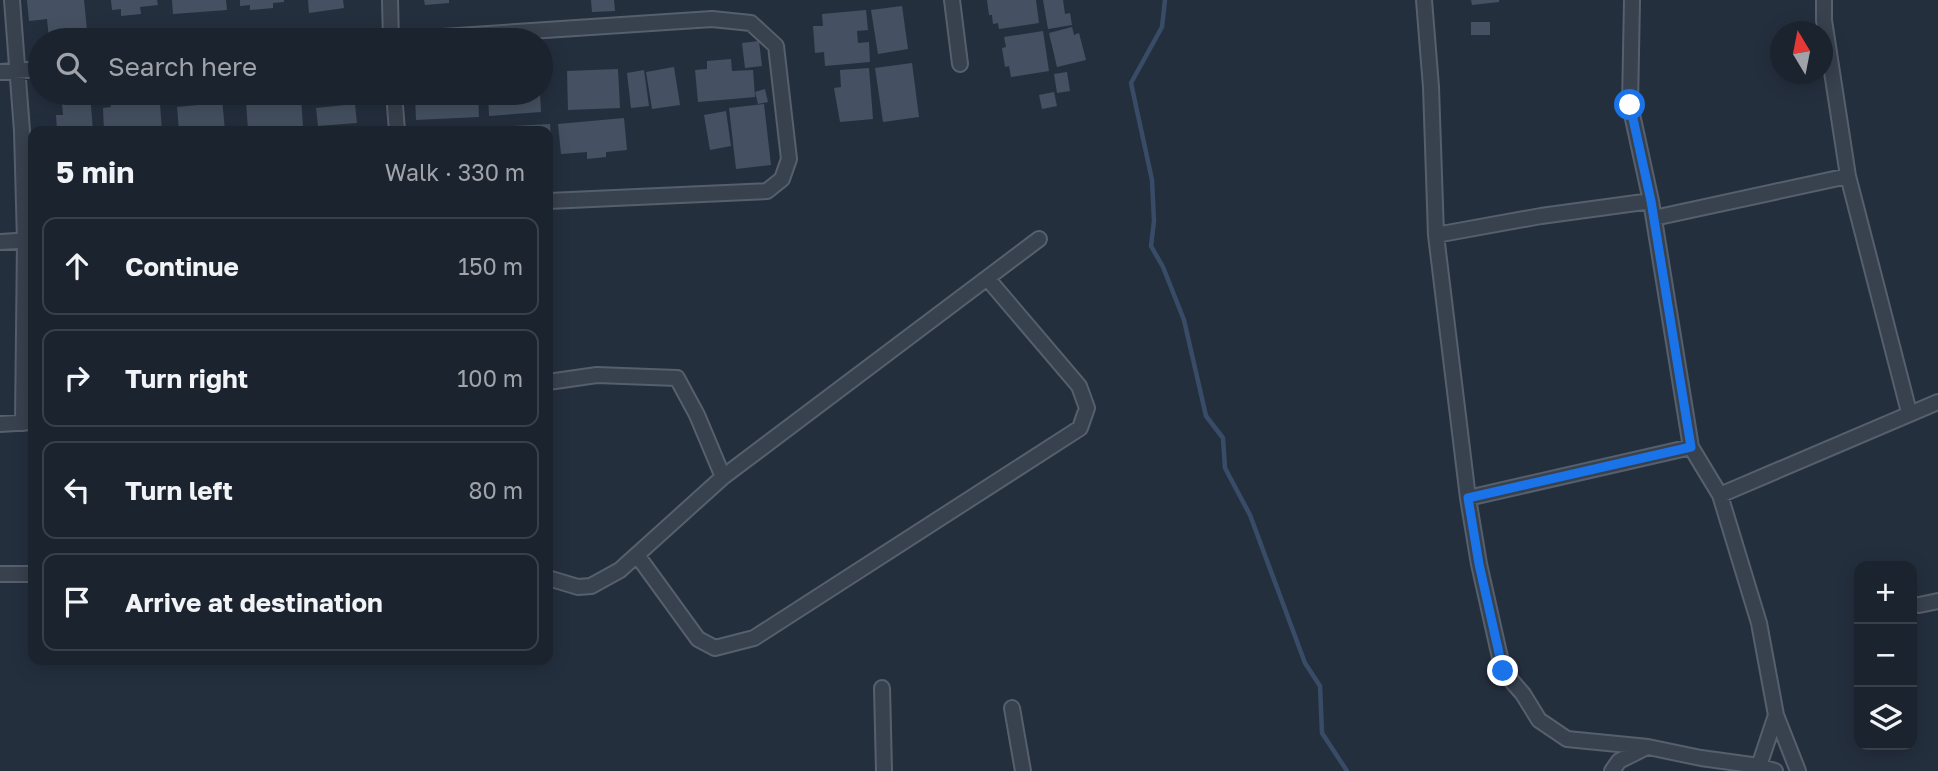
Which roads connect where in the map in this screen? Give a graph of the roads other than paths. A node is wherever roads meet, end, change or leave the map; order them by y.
1 (12, 0) edge
2 (390, 0) edge
3 (951, 0) edge
4 (1424, 0) edge
5 (1632, 0) edge
6 (1824, 0) edge
7 (391, 28) edge
8 (553, 30) edge
9 (960, 64) dead end
10 (28, 70) edge
11 (17, 71) junction
12 (0, 72) edge
13 (395, 105) edge
14 (397, 126) edge
15 (1848, 176) junction
16 (553, 201) edge
17 (1651, 201) junction
18 (1654, 218) junction
19 (28, 224) edge
20 (1436, 234) junction
21 (1039, 239) dead end
22 (28, 240) edge
23 (0, 242) edge
24 (987, 278) junction
25 (553, 381) edge
26 (1938, 402) edge
27 (1909, 412) junction
28 (28, 422) edge
29 (0, 424) edge
30 (1691, 447) junction
31 (723, 477) junction
32 (1720, 495) junction
33 (1468, 498) junction
34 (637, 555) junction
35 (0, 574) edge
36 (28, 574) edge
37 (553, 580) edge
38 (1938, 601) edge
39 (1919, 605) dead end
40 (882, 688) dead end
41 (1012, 708) dead end
42 (1776, 715) junction
43 (1648, 747) junction
44 (1759, 765) junction
45 (884, 771) edge
46 (1024, 771) edge
47 (1612, 771) edge
48 (1775, 771) edge
49 (1798, 771) edge

1 - 11 street
2 - 7 street
3 - 9 street
4 - 20 street
5 - 17 street
6 - 15 street
8 - 16 street
10 - 11 street
11 - 12 street
11 - 19 street
13 - 14 street
15 - 18 street
15 - 27 street
17 - 18 street
17 - 20 street
18 - 30 street
20 - 33 street
21 - 24 street
22 - 23 street
24 - 31 street
24 - 34 street
25 - 31 street
26 - 27 street
27 - 32 street
28 - 29 street
30 - 32 street
30 - 33 street
31 - 34 street
32 - 42 street
33 - 43 street
34 - 37 street
35 - 36 street
38 - 39 street
40 - 45 street
41 - 46 street
42 - 44 street
42 - 49 street
43 - 44 street
43 - 47 street
44 - 48 street

